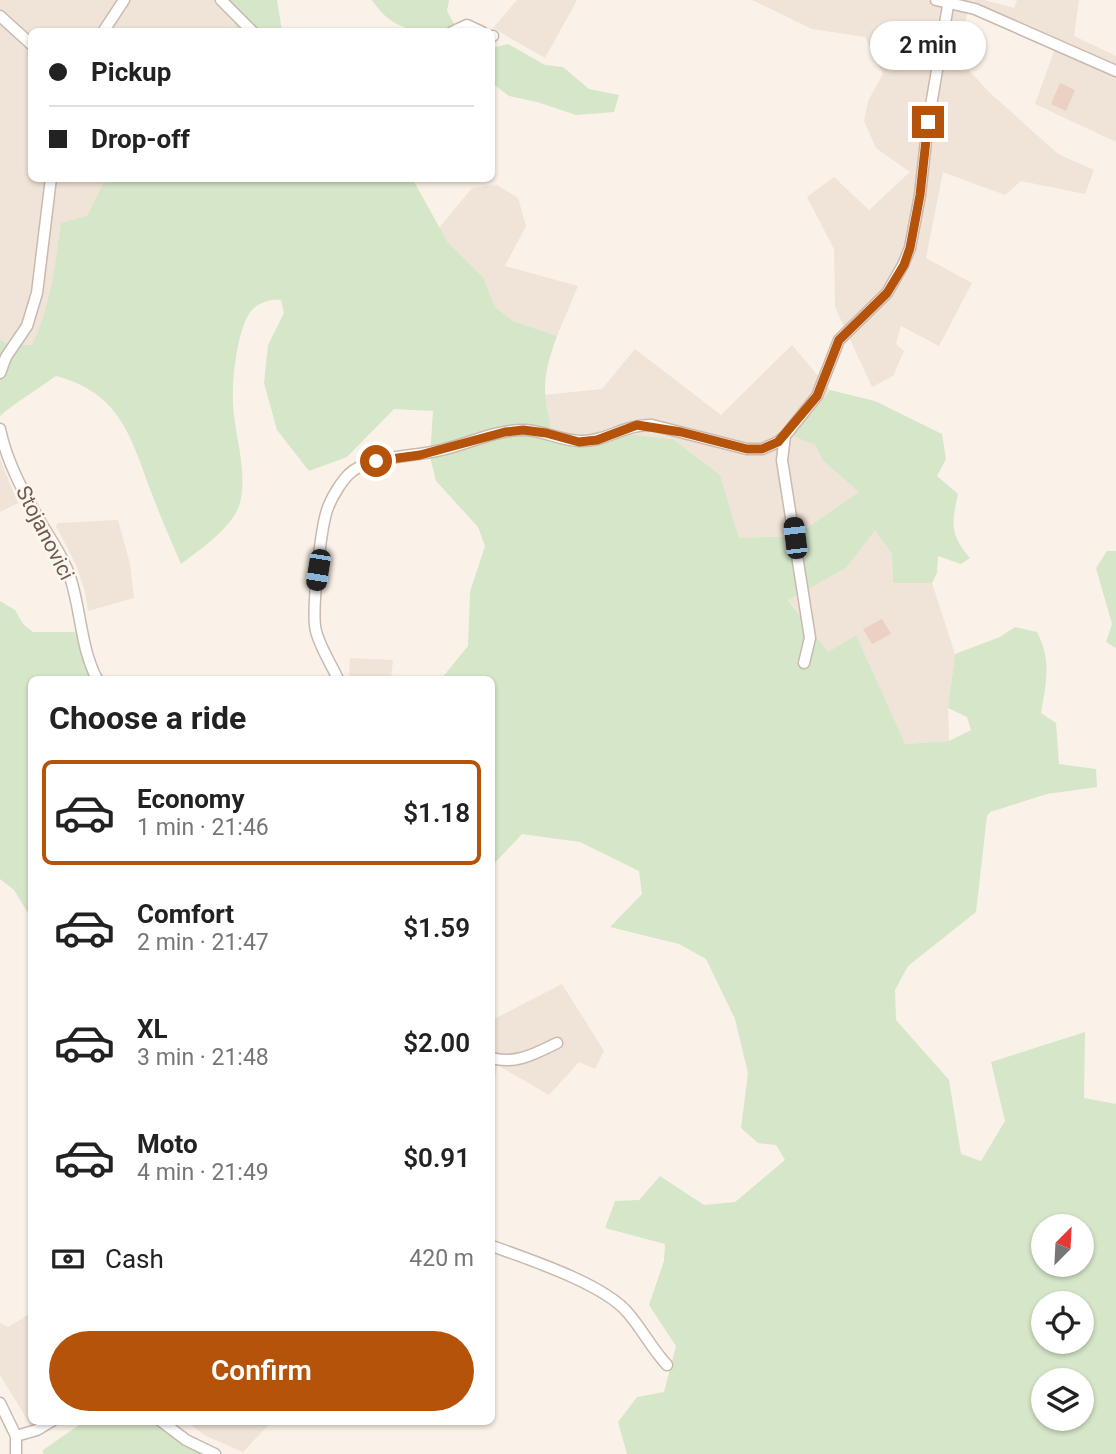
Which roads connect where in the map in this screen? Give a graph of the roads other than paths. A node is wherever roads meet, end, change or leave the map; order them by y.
1 (124, 0) edge
2 (221, 0) edge
3 (936, 0) edge
4 (949, 1) edge
5 (0, 16) edge
6 (106, 28) edge
7 (251, 28) edge
8 (28, 41) edge
9 (1116, 71) edge
10 (51, 182) edge
11 (0, 373) edge
12 (0, 429) edge
13 (785, 436) junction
14 (804, 663) dead end
15 (96, 676) edge
16 (337, 676) edge
17 (557, 1043) dead end
18 (495, 1059) edge
19 (495, 1247) edge
20 (667, 1365) dead end
21 (0, 1403) edge
22 (45, 1425) edge
23 (166, 1425) edge
24 (16, 1436) junction
25 (16, 1454) edge
26 (215, 1454) edge

1 - 6 street
2 - 7 street
3 - 4 street
4 - 9 street
4 - 13 street
5 - 8 street
10 - 11 street
12 - 15 street, Stojanovici
13 - 14 street
13 - 16 street
17 - 18 street
19 - 20 street
21 - 24 street
22 - 24 street
23 - 26 street
24 - 25 street

